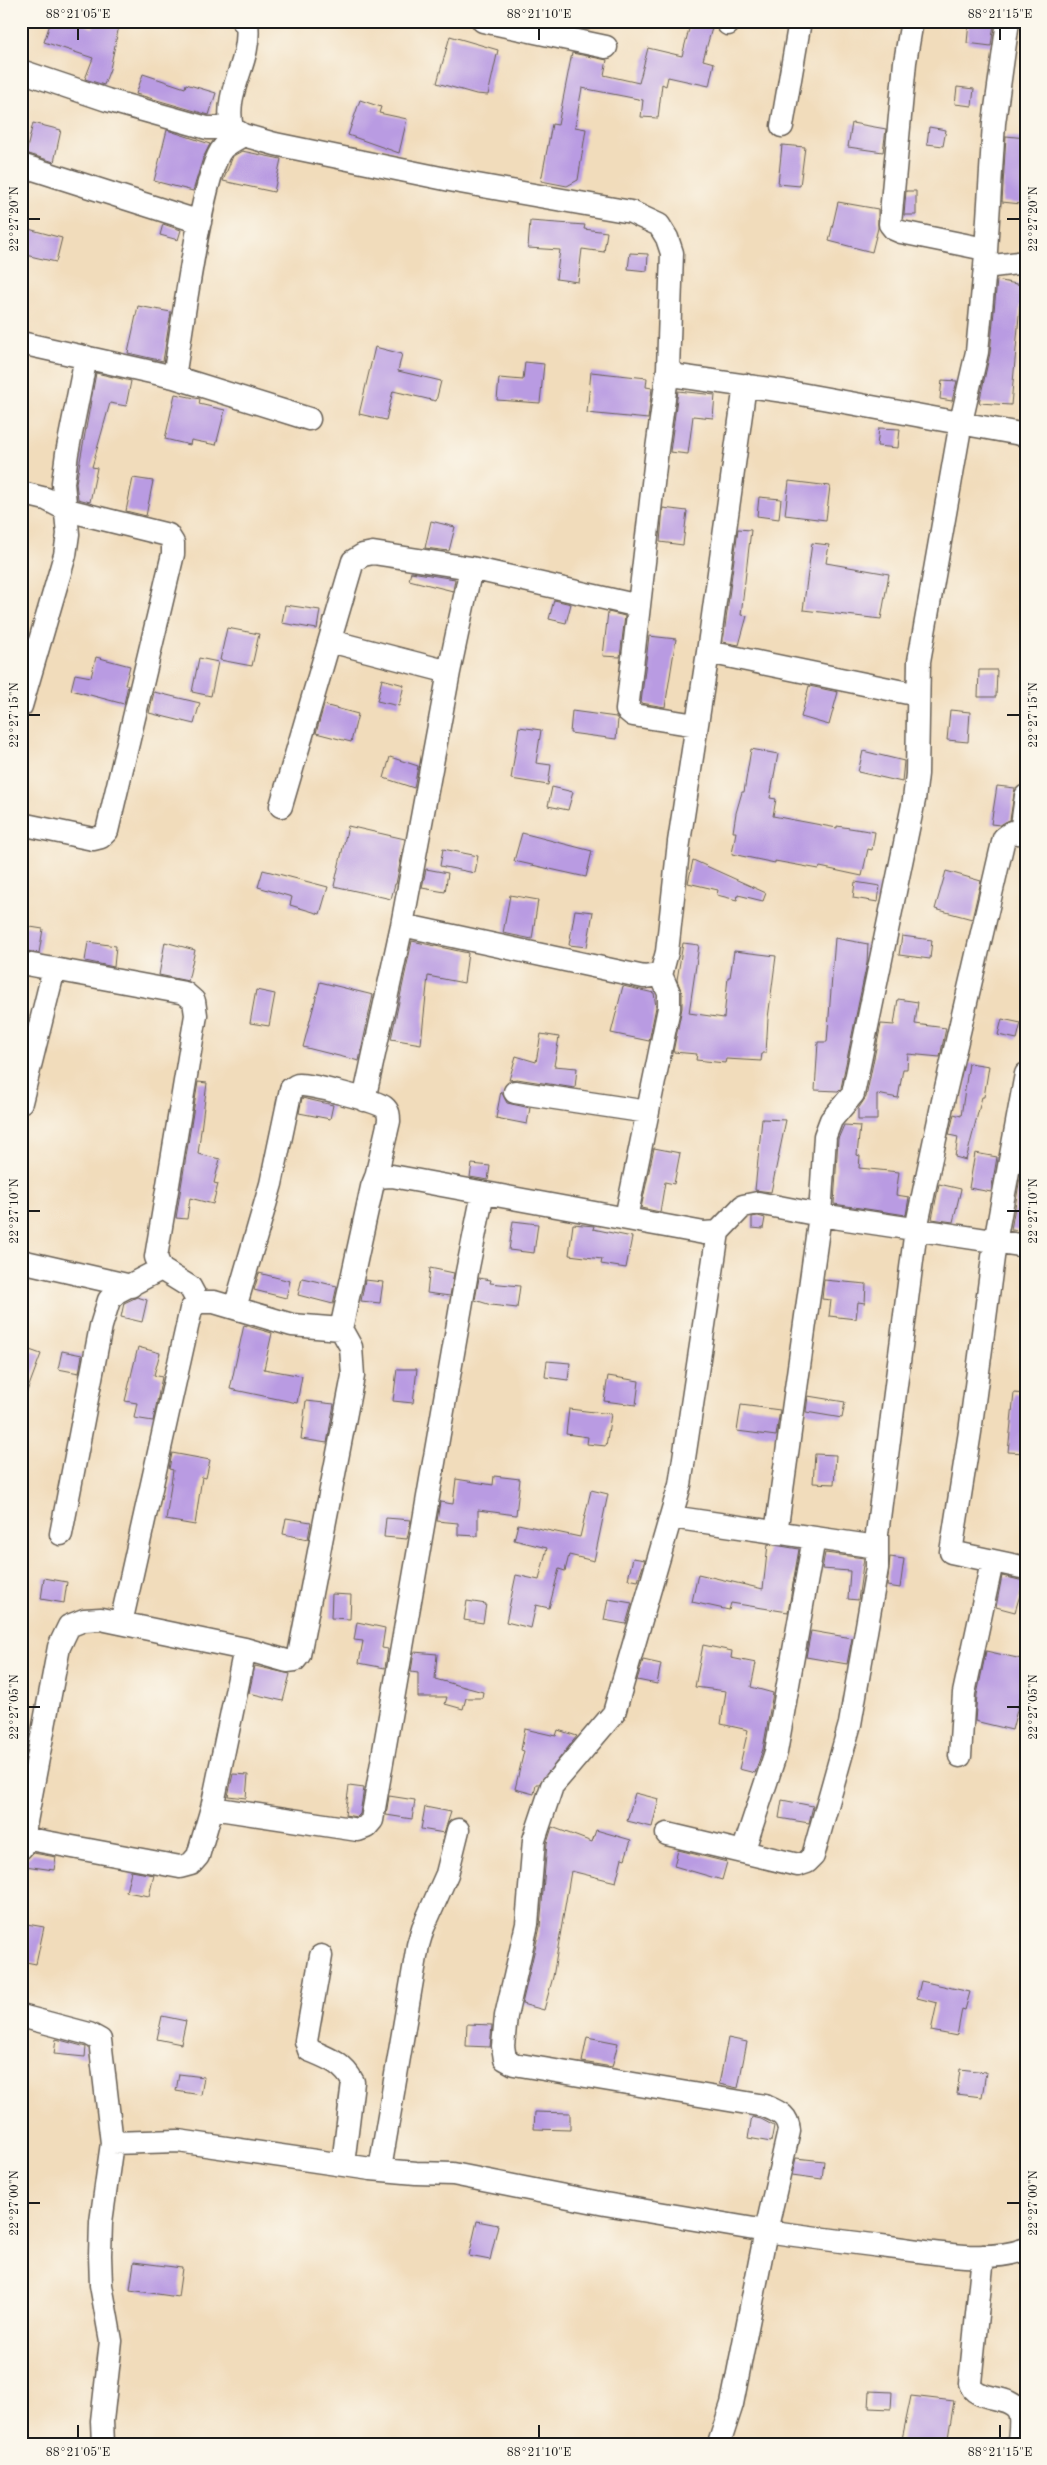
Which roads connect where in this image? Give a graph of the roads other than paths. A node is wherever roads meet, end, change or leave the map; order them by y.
1 (483, 21) edge
2 (800, 21) edge
3 (912, 21) edge
4 (1008, 21) edge
5 (246, 22) edge
6 (606, 47) dead end
7 (21, 71) edge
8 (782, 126) dead end
9 (237, 131) junction
10 (21, 165) edge
11 (200, 222) junction
12 (985, 258) junction
13 (1026, 262) edge
14 (21, 343) edge
15 (86, 357) junction
16 (668, 369) junction
17 (174, 377) junction
18 (744, 385) junction
19 (309, 419) dead end
20 (961, 422) junction
21 (1026, 436) edge
22 (21, 493) edge
23 (67, 510) junction
24 (471, 568) junction
25 (639, 606) junction
26 (330, 641) junction
27 (708, 652) junction
28 (449, 672) junction
29 (918, 695) junction
30 (21, 706) edge
31 (696, 725) junction
32 (1026, 796) edge
33 (281, 806) dead end
34 (21, 824) edge
35 (1023, 834) edge
36 (402, 925) junction
37 (21, 964) edge
38 (54, 969) junction
39 (661, 974) junction
40 (1026, 1074) edge
41 (515, 1092) dead end
42 (364, 1100) junction
43 (21, 1102) edge
44 (648, 1112) junction
45 (376, 1177) junction
46 (483, 1193) junction
47 (820, 1215) junction
48 (626, 1218) junction
49 (916, 1229) junction
50 (718, 1232) junction
51 (995, 1242) junction
52 (1026, 1246) edge
53 (21, 1261) edge
54 (161, 1269) junction
55 (131, 1286) junction
56 (198, 1302) junction
57 (236, 1308) junction
58 (341, 1330) junction
59 (670, 1517) junction
60 (776, 1533) junction
61 (60, 1534) dead end
62 (814, 1538) junction
63 (877, 1546) junction
64 (992, 1562) junction
65 (1026, 1568) edge
66 (121, 1623) junction
67 (245, 1649) junction
68 (960, 1756) dead end
69 (212, 1808) junction
70 (458, 1830) dead end
71 (666, 1834) dead end
72 (22, 1843) edge
73 (742, 1852) junction
74 (321, 1956) dead end
75 (21, 2016) edge
76 (112, 2143) junction
77 (343, 2164) junction
78 (380, 2169) junction
79 (766, 2231) junction
80 (1026, 2249) edge
81 (983, 2256) junction
82 (103, 2444) edge
83 (718, 2444) edge
84 (1018, 2444) edge

1 - 6 street
2 - 8 street
3 - 12 street
4 - 12 street
5 - 9 street
7 - 9 street
9 - 11 street
9 - 16 street
10 - 11 street
11 - 17 street
12 - 13 street
12 - 20 street
14 - 15 street
15 - 17 street
15 - 23 street
16 - 18 street
16 - 25 street
17 - 19 street
18 - 20 street
18 - 27 street
20 - 21 street
20 - 29 street
22 - 23 street
23 - 30 street
23 - 34 street
24 - 25 street
24 - 26 street
24 - 28 street
25 - 31 street
26 - 28 street
26 - 33 street
27 - 29 street
27 - 31 street
28 - 36 street
29 - 47 street
31 - 39 street
32 - 35 street
35 - 49 street
36 - 39 street
36 - 42 street
37 - 38 street
38 - 43 street
38 - 54 street
39 - 44 street
40 - 51 street
41 - 44 street
42 - 45 street
42 - 57 street
44 - 48 street
45 - 46 street
45 - 58 street
46 - 48 street
46 - 69 street
47 - 49 street
47 - 50 street
47 - 60 street
48 - 50 street
49 - 51 street
49 - 63 street
50 - 59 street
51 - 52 street
51 - 64 street
53 - 55 street
54 - 55 street
54 - 56 street
55 - 61 street
56 - 57 street
56 - 66 street
57 - 58 street
58 - 67 street
59 - 60 street
59 - 79 street
60 - 62 street
62 - 63 street
62 - 73 street
63 - 73 street
64 - 65 street
64 - 68 street
66 - 67 street
66 - 72 street
67 - 69 street
69 - 72 street
70 - 78 street
71 - 73 street
74 - 77 street
75 - 76 street
76 - 77 street
76 - 82 street
77 - 78 street
78 - 79 street
79 - 81 street
79 - 83 street
80 - 81 street
81 - 84 street

